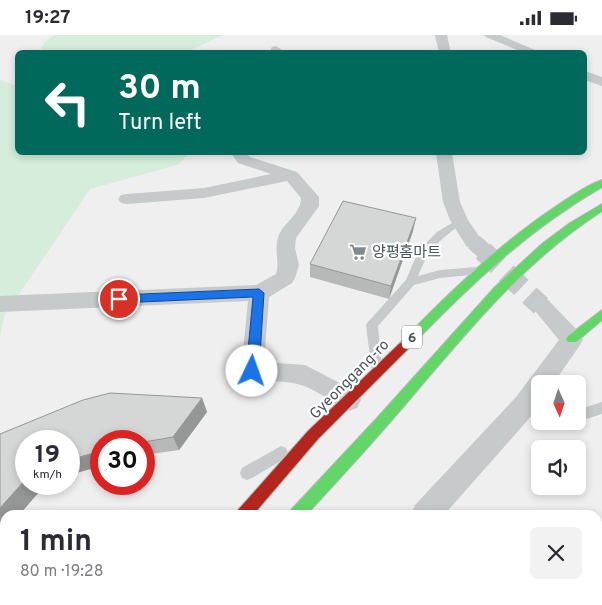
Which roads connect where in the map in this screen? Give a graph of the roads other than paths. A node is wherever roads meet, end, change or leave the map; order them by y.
1 (441, 35) edge
2 (490, 35) edge
3 (444, 50) edge
4 (528, 50) edge
5 (587, 76) edge
6 (602, 82) edge
7 (240, 155) edge
8 (444, 155) edge
9 (290, 175) junction
10 (602, 183) edge
11 (127, 199) dead end
12 (602, 207) edge
13 (460, 221) junction
14 (474, 242) tunnel mouth
15 (480, 270) junction
16 (410, 282) junction
17 (259, 293) junction
18 (0, 304) edge
19 (541, 306) tunnel mouth
20 (602, 314) edge
21 (572, 339) junction
22 (377, 373) junction
23 (551, 375) edge
24 (349, 400) junction
25 (531, 407) edge
26 (602, 408) edge
27 (586, 413) edge
28 (313, 435) junction
29 (247, 473) dead end
30 (247, 510) edge
31 (301, 510) edge
32 (430, 510) edge

1 - 3 street
2 - 4 street
5 - 6 street
7 - 9 street
8 - 13 street
9 - 11 street
9 - 17 street
10 - 15 highway, Gyeonggang-ro / 6
12 - 31 highway, 6
13 - 14 street
13 - 16 lane
15 - 16 lane
15 - 22 highway, Gyeonggang-ro / 6
16 - 22 lane
17 - 18 street
17 - 24 street
19 - 21 street
20 - 21 highway
21 - 23 street
22 - 24 highway, Gyeonggang-ro / 6
24 - 28 highway, Gyeonggang-ro / 6
25 - 32 street
26 - 27 lane
28 - 29 lane
28 - 30 highway, Gyeonggang-ro / 6

